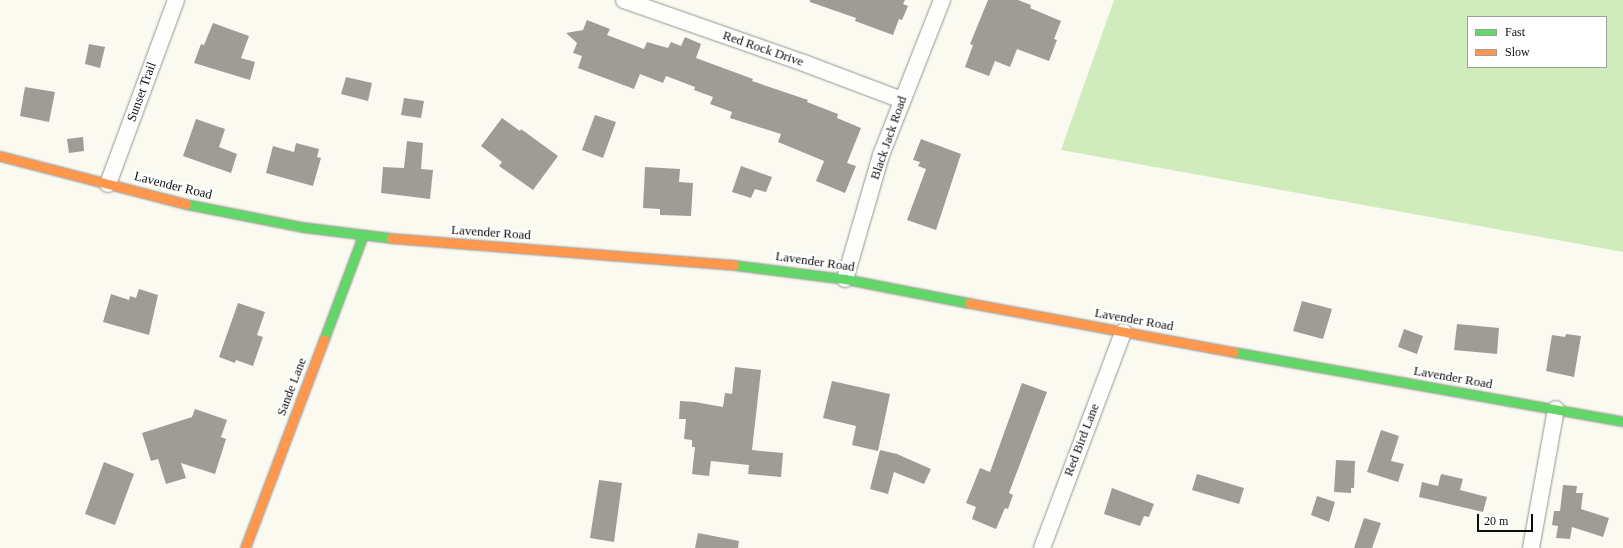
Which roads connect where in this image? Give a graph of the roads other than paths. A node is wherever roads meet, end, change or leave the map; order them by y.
1 (176, 0) edge
2 (624, 0) edge
3 (942, 0) edge
4 (902, 100) junction
5 (0, 156) edge
6 (108, 184) junction
7 (363, 235) junction
8 (845, 279) junction
9 (1122, 332) junction
10 (1556, 410) junction
11 (1623, 421) edge
12 (245, 548) edge
13 (1042, 548) edge
14 (1531, 548) edge

1 - 6 street, Sunset Trail
2 - 4 street, Red Rock Drive
3 - 4 street, Black Jack Road
4 - 8 street, Black Jack Road
5 - 6 street, Lavender Road
6 - 7 street, Lavender Road
7 - 8 street, Lavender Road
7 - 12 street, Sande Lane
8 - 9 street, Lavender Road
9 - 10 street, Lavender Road
9 - 13 street, Red Bird Lane
10 - 11 street, Lavender Road
10 - 14 street

